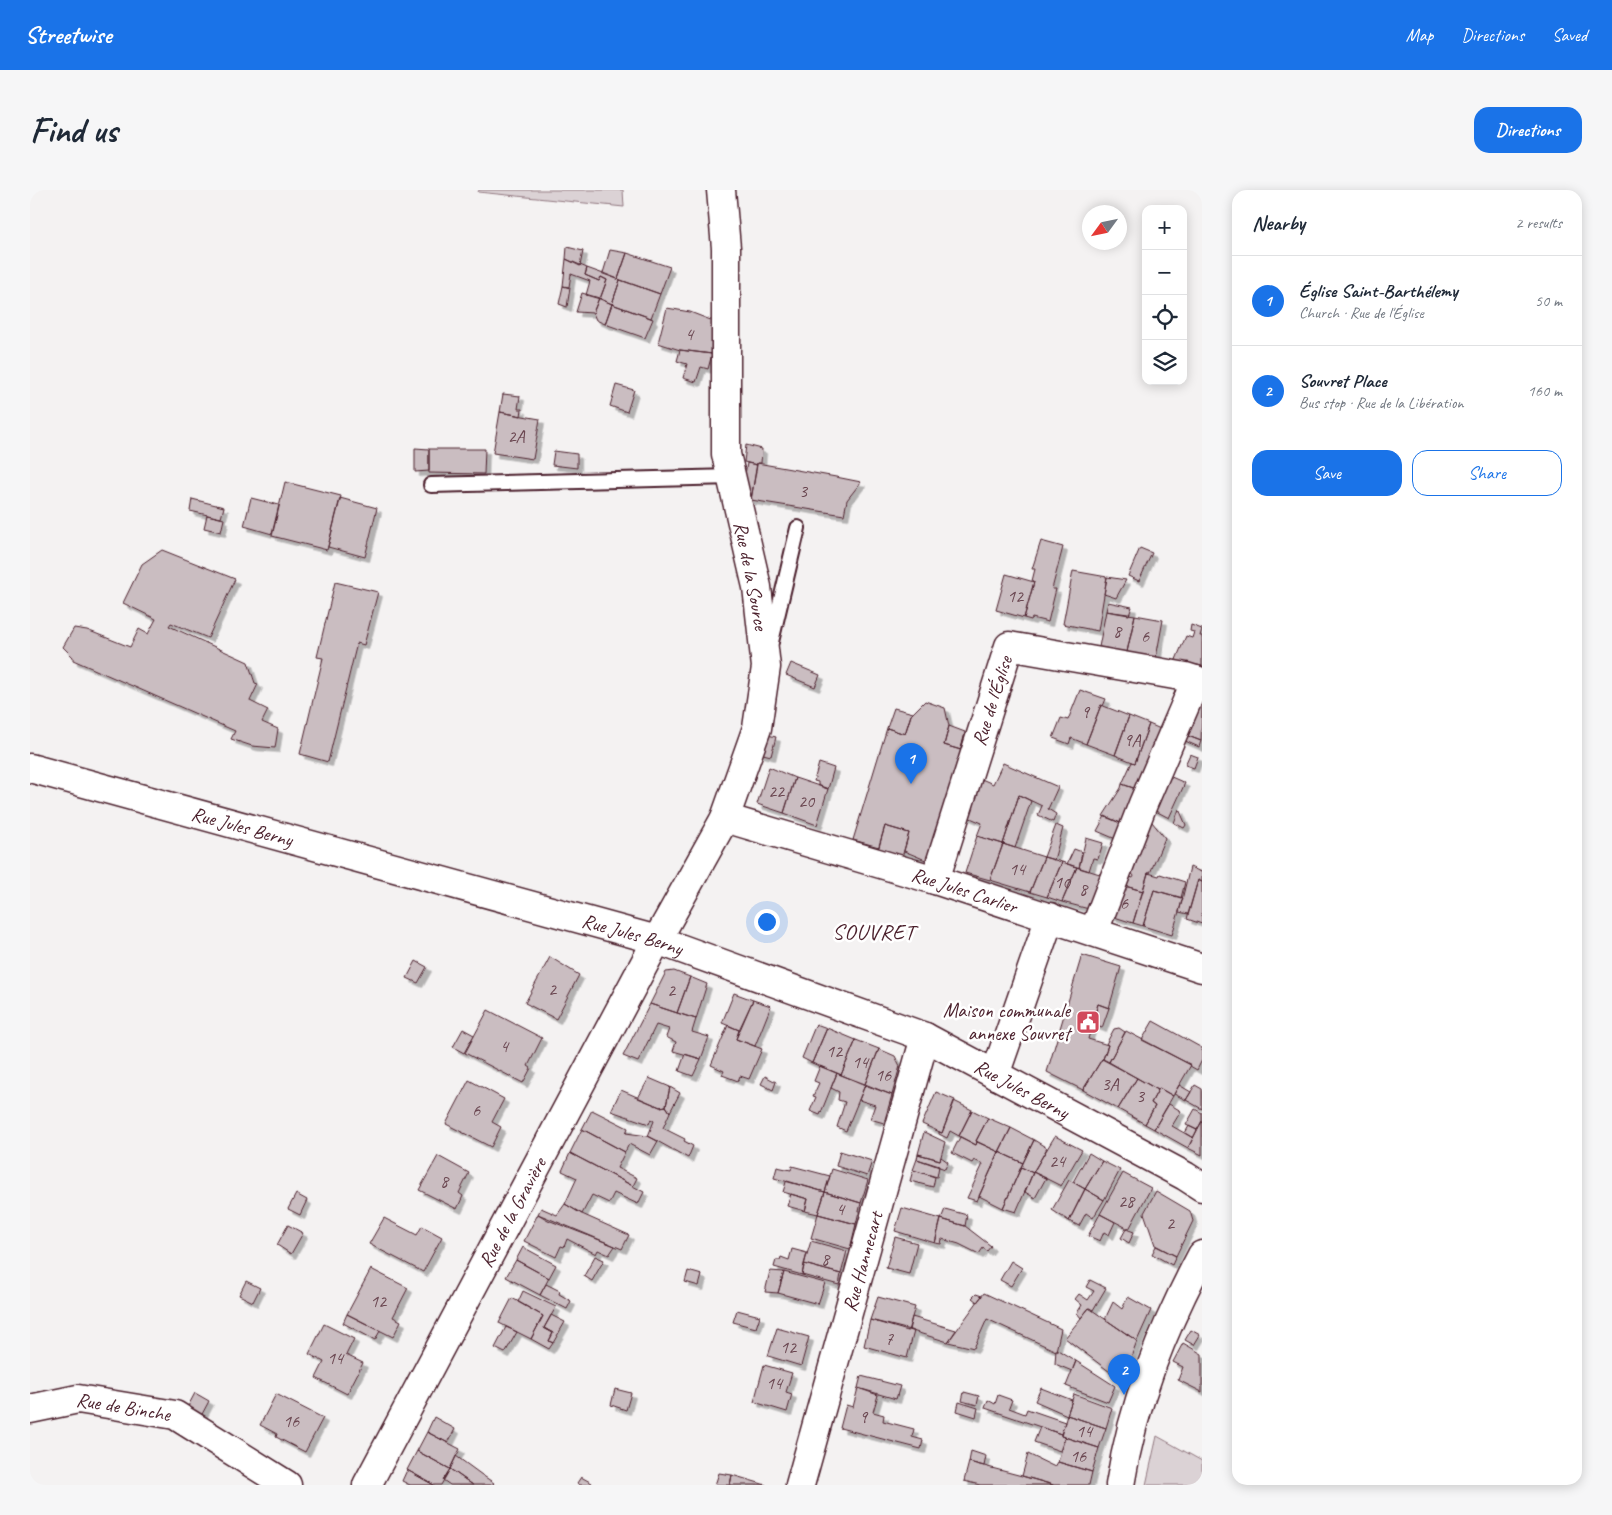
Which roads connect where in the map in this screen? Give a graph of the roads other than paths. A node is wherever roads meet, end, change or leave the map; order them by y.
1 (722, 190) edge
2 (732, 477) junction
3 (431, 485) dead end
4 (798, 528) dead end
5 (766, 667) junction
6 (1199, 681) edge
7 (30, 768) edge
8 (725, 818) junction
9 (935, 880) junction
10 (1050, 917) junction
11 (1094, 931) junction
12 (656, 940) junction
13 (1202, 968) edge
14 (925, 1037) junction
15 (995, 1074) junction
16 (1202, 1187) edge
17 (1202, 1255) edge
18 (30, 1409) edge
19 (288, 1485) edge
20 (367, 1485) edge
21 (800, 1485) edge
22 (1120, 1485) edge

1 - 2 street, Rue de la Source
2 - 3 lane
2 - 5 street, Rue de la Source
4 - 5 lane
5 - 8 street, Rue de la Source
6 - 9 street, Rue de l'Église
6 - 11 street, Rue de l'Église
7 - 12 street, Rue Jules Berny
8 - 9 street, Rue Jules Carlier
8 - 12 street, Rue de la Source
9 - 10 street, Rue Jules Carlier
10 - 11 street, Rue Jules Carlier
10 - 15 street
11 - 13 street, Rue Jules Carlier
12 - 14 street, Rue Jules Berny
12 - 20 street, Rue de la Gravière
14 - 15 street, Rue Jules Berny
14 - 21 street, Rue Hannecart
15 - 16 street, Rue Jules Berny
17 - 22 street
18 - 19 street, Rue de Binche

